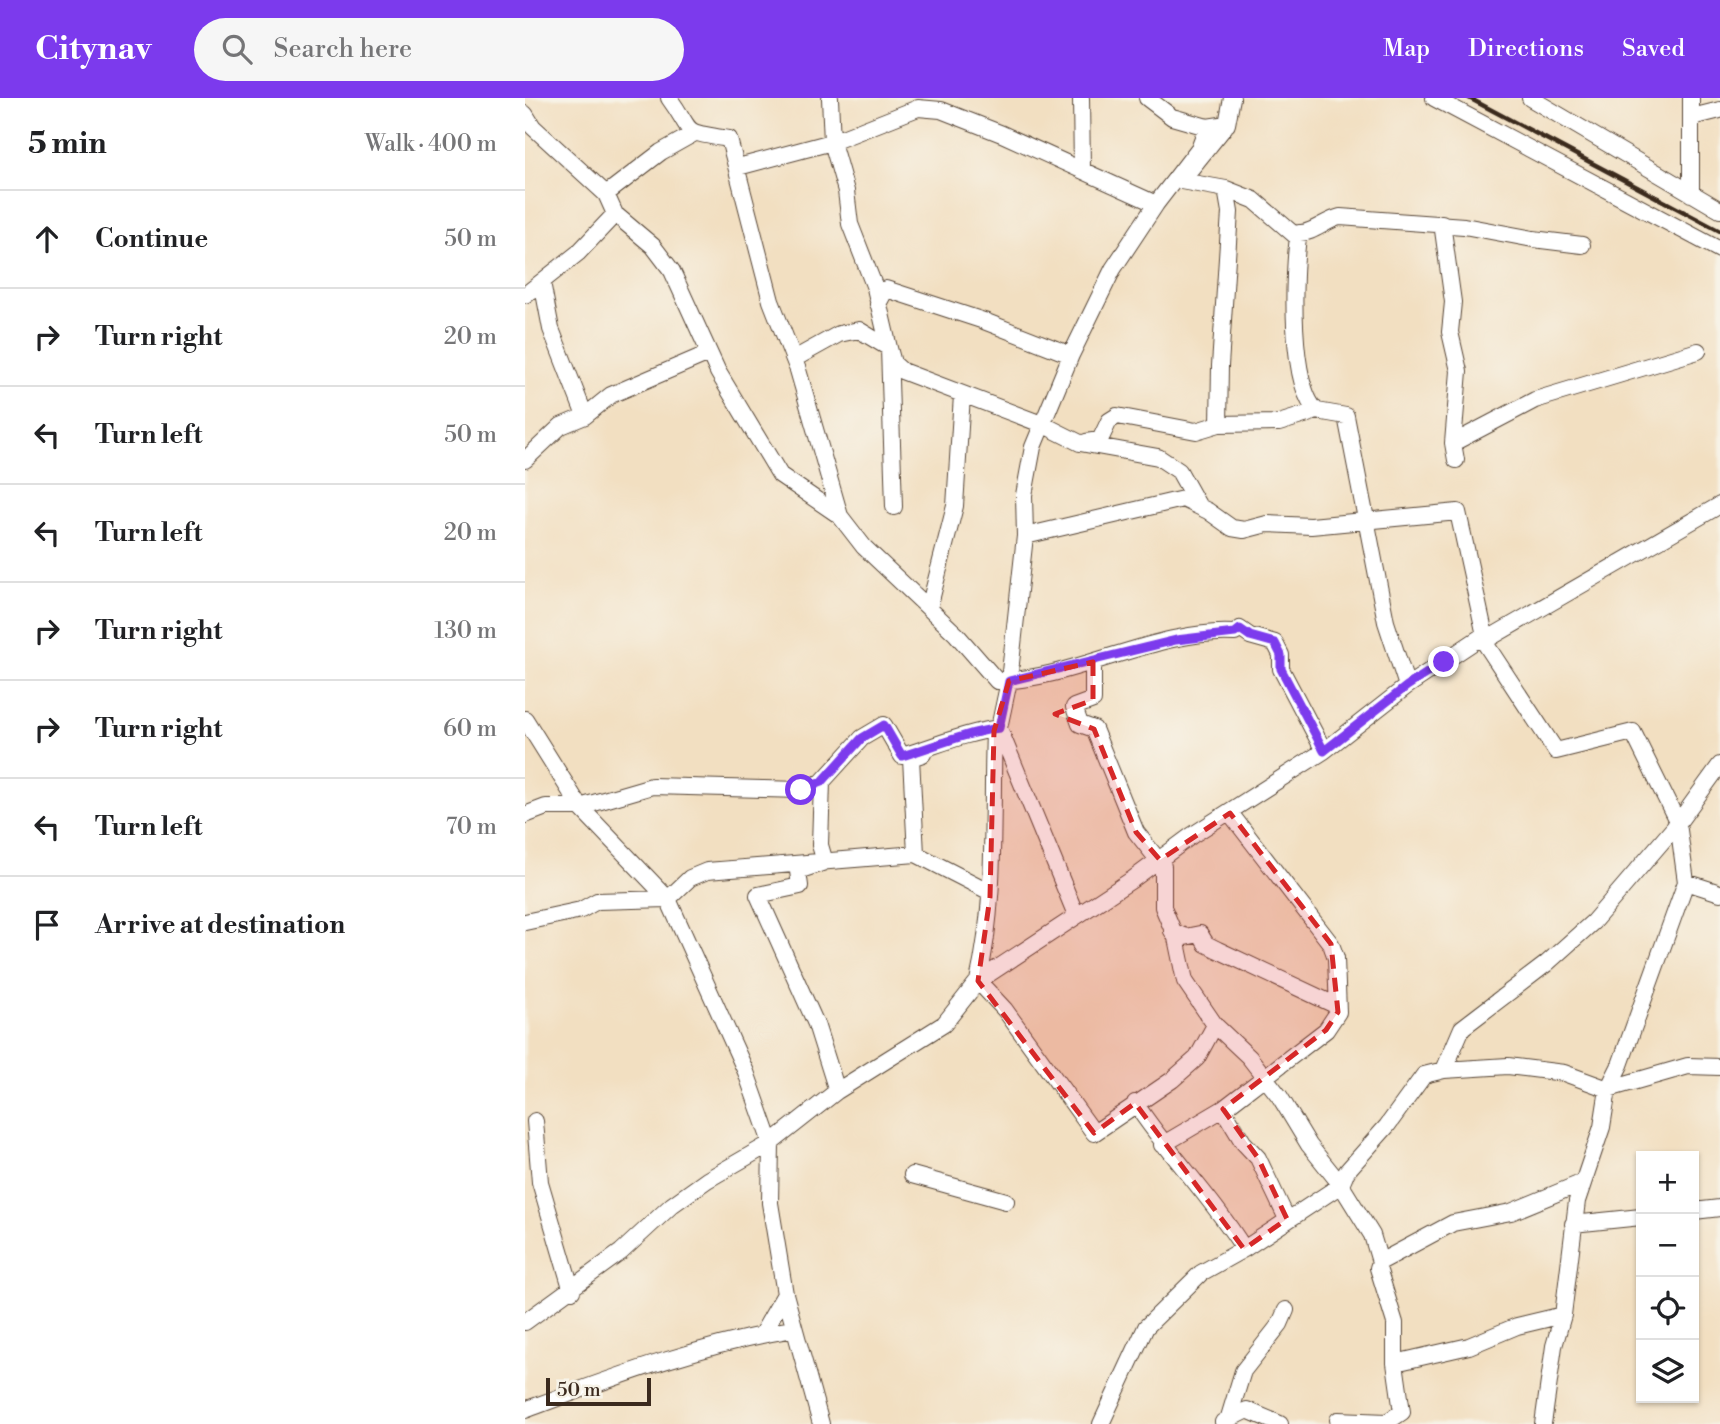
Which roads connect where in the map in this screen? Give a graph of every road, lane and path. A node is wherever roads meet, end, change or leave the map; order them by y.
1 (669, 98) edge
2 (830, 98) edge
3 (1081, 98) edge
4 (1147, 98) edge
5 (1232, 98) edge
6 (1434, 98) edge
7 (1530, 98) edge
8 (1691, 98) edge
9 (1720, 110) edge
10 (525, 114) edge
11 (1692, 117) junction
12 (1227, 124) junction
13 (1207, 127) junction
14 (693, 134) junction
15 (832, 142) junction
16 (737, 167) junction
17 (1082, 170) junction
18 (1226, 188) junction
19 (605, 194) junction
20 (1691, 194) junction
21 (1156, 204) junction
22 (1720, 210) edge
23 (615, 214) junction
24 (1442, 223) junction
25 (1298, 238) junction
26 (1582, 245) dead end
27 (1720, 250) edge
28 (542, 282) junction
29 (525, 295) edge
30 (878, 304) junction
31 (889, 348) junction
32 (1697, 351) dead end
33 (709, 353) junction
34 (1071, 355) junction
35 (794, 359) junction
36 (962, 395) junction
37 (1317, 411) junction
38 (585, 416) junction
39 (1219, 424) junction
40 (1044, 425) junction
41 (1080, 443) junction
42 (1453, 443) junction
43 (525, 460) edge
44 (1456, 460) dead end
45 (1198, 505) junction
46 (1720, 505) edge
47 (894, 507) dead end
48 (840, 516) junction
49 (1366, 520) junction
50 (1025, 537) junction
51 (929, 608) junction
52 (1483, 638) junction
53 (1093, 662) junction
54 (1009, 681) junction
55 (1407, 686) junction
56 (525, 719) edge
57 (996, 730) junction
58 (1324, 751) junction
59 (1720, 765) edge
60 (822, 782) junction
61 (580, 807) junction
62 (1230, 813) junction
63 (525, 816) edge
64 (1678, 824) junction
65 (916, 854) junction
66 (825, 860) junction
67 (1160, 860) junction
68 (746, 867) junction
69 (1685, 882) junction
70 (990, 892) junction
71 (1720, 893) edge
72 (758, 895) junction
73 (668, 899) junction
74 (1076, 915) junction
75 (525, 922) edge
76 (1172, 931) junction
77 (978, 981) junction
78 (1335, 1004) junction
79 (1215, 1025) junction
80 (1720, 1067) edge
81 (1444, 1070) junction
82 (1265, 1078) junction
83 (1608, 1088) junction
84 (837, 1091) junction
85 (1135, 1103) junction
86 (1223, 1109) junction
87 (535, 1121) dead end
88 (771, 1143) junction
89 (1162, 1145) junction
90 (912, 1175) dead end
91 (1581, 1183) junction
92 (1341, 1185) junction
93 (1006, 1201) dead end
94 (1720, 1208) edge
95 (1699, 1210) edge
96 (1636, 1218) edge
97 (1287, 1219) junction
98 (1573, 1224) junction
99 (1244, 1249) junction
100 (1380, 1262) junction
101 (572, 1291) junction
102 (785, 1294) junction
103 (1286, 1310) dead end
104 (1563, 1315) junction
105 (525, 1322) edge
106 (793, 1329) junction
107 (762, 1334) junction
108 (1395, 1363) junction
109 (525, 1410) edge
110 (1225, 1421) edge
111 (1335, 1423) edge
112 (821, 1424) edge
113 (1101, 1424) edge
114 (1280, 1424) edge
115 (1543, 1424) edge

1 - 14 street
2 - 15 street
3 - 17 street
4 - 13 street
5 - 12 street
6 - 27 street
7 - 20 street
8 - 11 street
9 - 11 street
10 - 19 street
11 - 20 street
12 - 13 street
12 - 18 street
13 - 21 street
14 - 16 street
14 - 19 street
15 - 16 street
15 - 17 street
15 - 30 street
16 - 35 street
17 - 21 street
18 - 25 street
18 - 39 street
19 - 23 street
20 - 22 street
21 - 34 street
23 - 28 street
23 - 33 street
24 - 25 street
24 - 26 street
24 - 42 street
25 - 37 street
28 - 29 street
28 - 38 street
30 - 31 street
30 - 34 street
31 - 35 street
31 - 36 street
31 - 47 street
32 - 42 street
33 - 38 street
33 - 48 street
34 - 40 street
35 - 48 street
36 - 40 street
36 - 51 street
37 - 39 street
37 - 49 street
38 - 43 street
39 - 41 street
40 - 41 street
40 - 50 street
41 - 45 street
42 - 44 street
45 - 49 street
45 - 50 street
46 - 52 street
48 - 51 street
49 - 52 street
49 - 55 street
50 - 54 street
51 - 54 street
52 - 55 street
52 - 64 street
53 - 54 street
53 - 58 street
53 - 67 street
54 - 57 street
55 - 58 street
56 - 61 street
57 - 60 street
57 - 65 street
57 - 70 street
57 - 74 street
58 - 62 street
59 - 64 street
60 - 61 street
60 - 66 street
61 - 63 street
61 - 73 street
62 - 67 street
62 - 78 street
64 - 69 street
64 - 81 street
65 - 66 street
65 - 70 street
66 - 68 street
66 - 72 street
67 - 74 street
67 - 76 street
68 - 72 street
68 - 73 street
69 - 71 street
69 - 83 street
70 - 77 street
72 - 84 street
73 - 75 street
73 - 88 street
74 - 77 street
76 - 78 street
76 - 79 street
77 - 84 street
77 - 85 street
78 - 82 street
79 - 82 street
79 - 85 street
80 - 83 street
81 - 83 street
81 - 92 street
82 - 86 street
82 - 92 street
83 - 91 street
84 - 88 street
85 - 89 street
86 - 89 street
86 - 97 street
87 - 101 street
88 - 101 street
88 - 102 street
89 - 99 street
90 - 93 street
91 - 98 street
91 - 100 street
92 - 97 street
92 - 100 street
94 - 95 street
96 - 98 street
97 - 99 street
98 - 104 street
99 - 113 street
100 - 108 street
101 - 105 street
102 - 106 street
102 - 107 street
103 - 110 street
104 - 108 street
104 - 115 street
106 - 107 street
106 - 112 street
107 - 109 street
108 - 111 street
110 - 114 street

